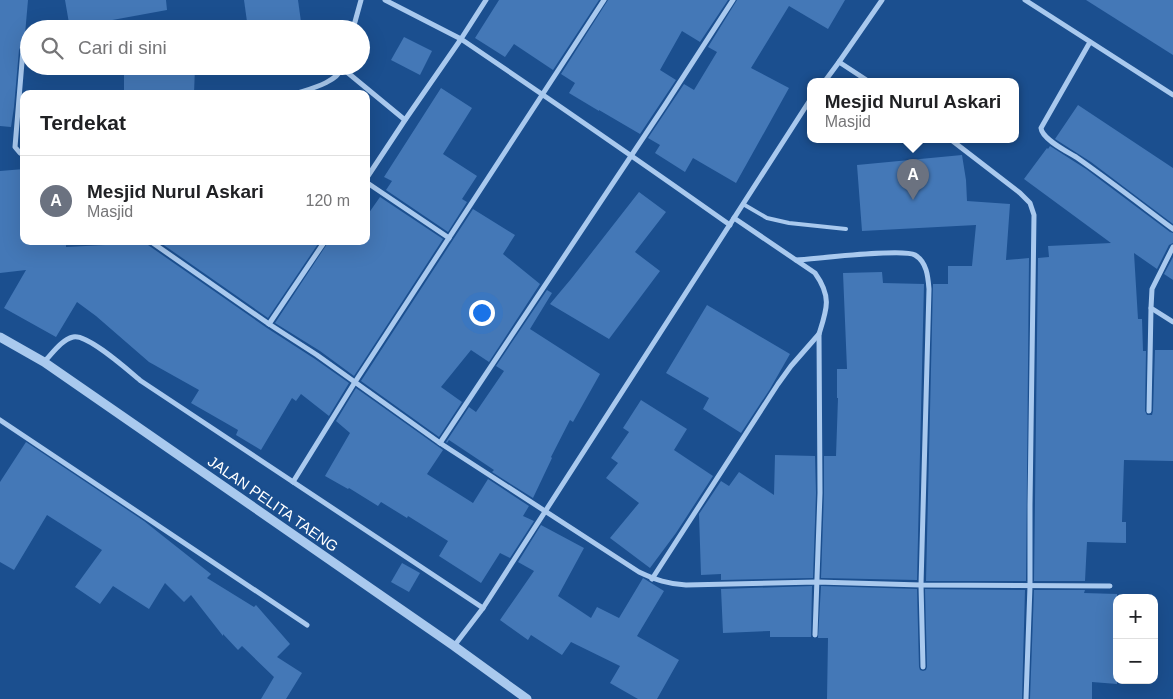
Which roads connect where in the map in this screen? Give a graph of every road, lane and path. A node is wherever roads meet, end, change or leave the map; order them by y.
1 (361, 0) edge
2 (385, 0) edge
3 (486, 0) edge
4 (604, 0) edge
5 (733, 0) edge
6 (882, 0) edge
7 (1025, 0) edge
8 (355, 20) edge
9 (461, 39) junction
10 (1090, 42) junction
11 (839, 62) junction
12 (22, 75) edge
13 (336, 75) edge
14 (352, 75) edge
15 (827, 78) edge
16 (863, 78) edge
17 (20, 90) edge
18 (305, 90) edge
19 (369, 90) edge
20 (370, 91) edge
21 (20, 93) edge
22 (543, 94) junction
23 (1173, 95) edge
24 (807, 105) edge
25 (405, 120) junction
26 (955, 143) edge
27 (20, 153) edge
28 (631, 156) junction
29 (370, 175) edge
30 (370, 184) edge
31 (743, 204) junction
32 (734, 218) junction
33 (730, 225) junction
34 (846, 229) dead end
35 (1173, 230) edge
36 (449, 238) junction
37 (156, 245) edge
38 (322, 245) edge
39 (1173, 247) edge
40 (796, 260) junction
41 (1150, 308) junction
42 (1173, 322) edge
43 (270, 324) junction
44 (819, 334) junction
45 (0, 337) edge
46 (44, 362) junction
47 (355, 382) junction
48 (1149, 411) dead end
49 (0, 420) edge
50 (440, 443) junction
51 (293, 482) junction
52 (546, 510) junction
53 (652, 578) junction
54 (817, 582) junction
55 (921, 585) junction
56 (1030, 586) junction
57 (1110, 586) dead end
58 (483, 608) junction
59 (307, 625) dead end
60 (815, 635) dead end
61 (454, 646) junction
62 (923, 667) dead end
63 (527, 699) edge
64 (1026, 699) edge

1 - 8 street
2 - 9 street
3 - 9 street
4 - 22 street
5 - 28 street
6 - 11 street
7 - 10 street
9 - 22 street
9 - 25 street
10 - 23 street
10 - 35 street
11 - 15 street
11 - 16 street
12 - 17 street
13 - 18 street
14 - 19 street
20 - 25 street
21 - 27 street
22 - 28 street
22 - 36 street
24 - 31 street
25 - 29 street
26 - 56 street
28 - 33 street
28 - 50 street
30 - 36 street
31 - 32 street
31 - 34 lane
32 - 33 street
32 - 40 street
33 - 52 street
36 - 47 street
37 - 43 street
38 - 43 street
39 - 41 street
40 - 44 street
40 - 55 street
41 - 42 street
41 - 48 street
43 - 47 street
44 - 53 street
44 - 54 street
45 - 46 street, JALAN PELITA TAENG
46 - 51 street
46 - 61 street, JALAN PELITA TAENG
47 - 50 street
47 - 51 street
49 - 59 street
50 - 52 street
51 - 58 street
52 - 53 street
52 - 58 street
53 - 54 street
54 - 55 street
54 - 60 street
55 - 56 street
55 - 62 street
56 - 57 street
56 - 64 street
58 - 61 street
61 - 63 street, JALAN PELITA TAENG

